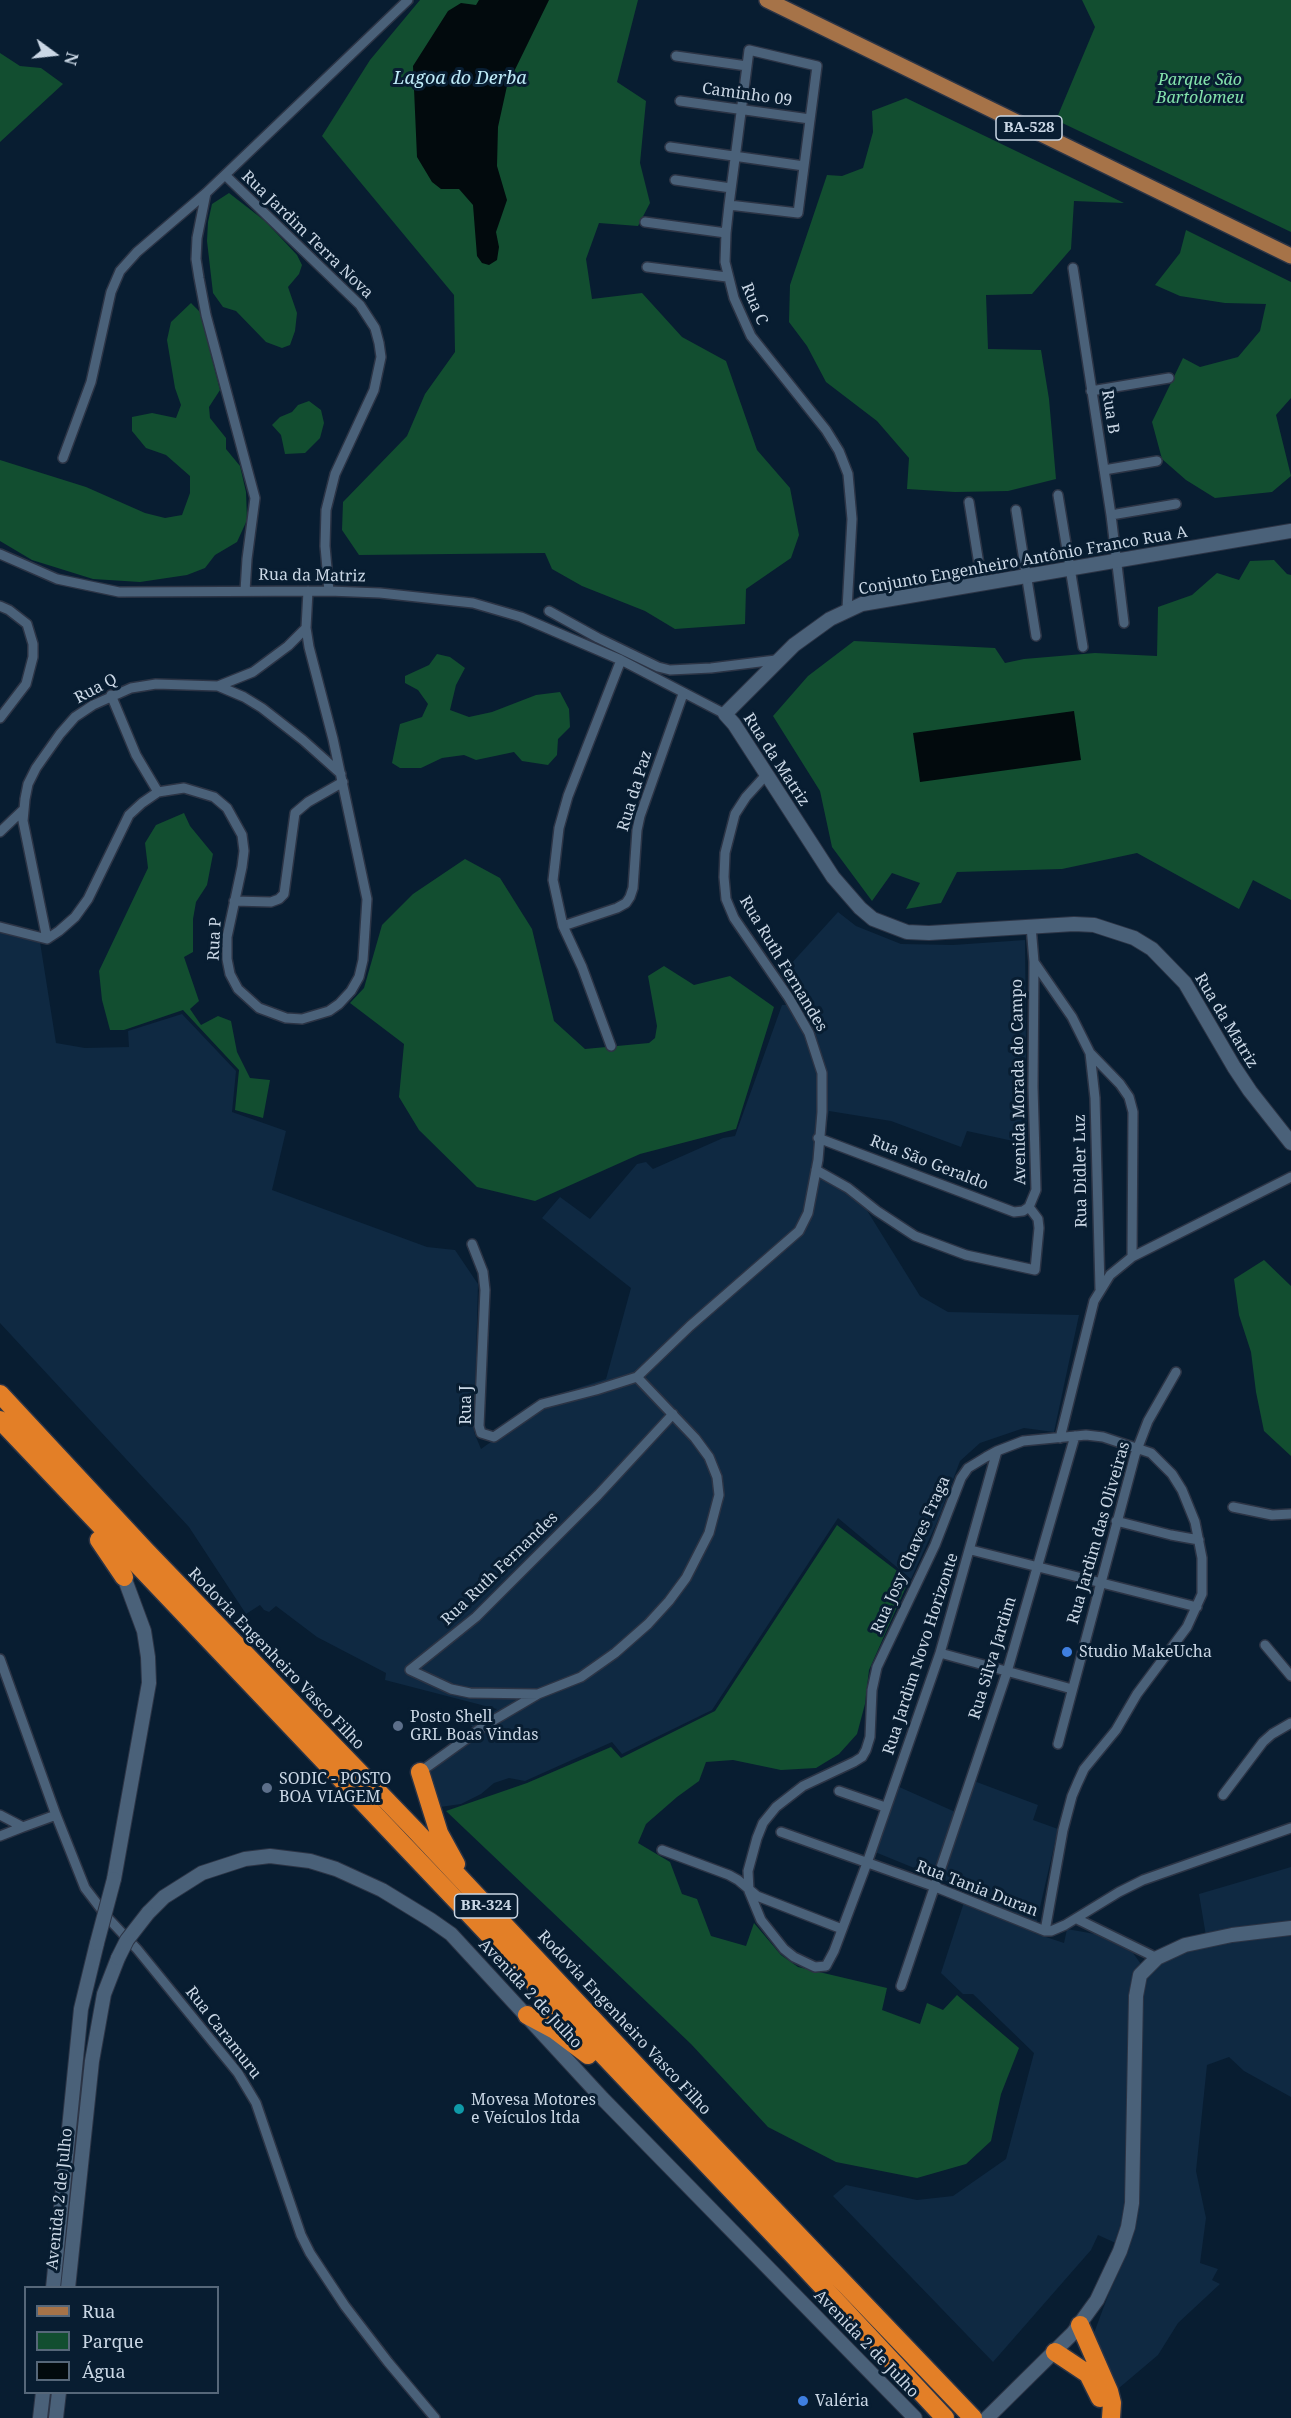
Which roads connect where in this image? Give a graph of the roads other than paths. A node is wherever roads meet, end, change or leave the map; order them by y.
1 (408, 0) edge
2 (767, 0) edge
3 (676, 56) dead end
4 (747, 66) junction
5 (680, 101) dead end
6 (741, 109) junction
7 (810, 119) junction
8 (670, 147) dead end
9 (735, 156) junction
10 (804, 166) junction
11 (225, 175) junction
12 (675, 180) dead end
13 (731, 188) junction
14 (206, 193) junction
15 (729, 205) junction
16 (645, 222) dead end
17 (726, 233) junction
18 (1291, 256) edge
19 (646, 267) dead end
20 (1073, 268) dead end
21 (727, 277) junction
22 (1168, 378) dead end
23 (1091, 391) junction
24 (63, 458) dead end
25 (1157, 461) dead end
26 (1104, 470) junction
27 (1058, 495) dead end
28 (969, 502) dead end
29 (1176, 504) dead end
30 (1016, 510) dead end
31 (1112, 515) junction
32 (1291, 531) edge
33 (0, 554) edge
34 (1118, 561) junction
35 (1070, 568) junction
36 (1027, 576) junction
37 (982, 583) junction
38 (245, 591) junction
39 (308, 591) junction
40 (328, 591) junction
41 (0, 606) edge
42 (847, 609) junction
43 (549, 611) dead end
44 (1124, 622) dead end
45 (306, 628) junction
46 (1036, 636) dead end
47 (1083, 647) dead end
48 (621, 660) junction
49 (776, 660) junction
50 (218, 686) junction
51 (683, 693) junction
52 (111, 695) junction
53 (725, 714) junction
54 (0, 718) edge
55 (766, 775) junction
56 (342, 778) junction
57 (158, 792) junction
58 (23, 810) junction
59 (0, 832) edge
60 (234, 902) junction
61 (563, 926) junction
62 (1031, 926) junction
63 (0, 927) edge
64 (47, 939) junction
65 (1034, 962) junction
66 (611, 1046) dead end
67 (1090, 1053) junction
68 (818, 1138) junction
69 (1291, 1143) edge
70 (816, 1170) junction
71 (1291, 1177) edge
72 (1029, 1207) junction
73 (472, 1245) dead end
74 (1132, 1257) junction
75 (1100, 1289) junction
76 (1176, 1372) dead end
77 (637, 1377) junction
78 (0, 1394) edge
79 (673, 1414) junction
80 (0, 1420) edge
81 (0, 1433) edge
82 (1075, 1436) junction
83 (1060, 1438) junction
84 (1138, 1447) junction
85 (997, 1451) junction
86 (1233, 1507) dead end
87 (1291, 1514) edge
88 (1116, 1521) junction
89 (1199, 1540) junction
90 (970, 1550) junction
91 (1036, 1567) junction
92 (124, 1577) joint
93 (1100, 1583) junction
94 (1197, 1607) junction
95 (1265, 1645) dead end
96 (940, 1653) junction
97 (0, 1659) edge
98 (1007, 1672) junction
99 (1291, 1676) edge
100 (1072, 1689) junction
101 (538, 1694) junction
102 (1291, 1723) edge
103 (1058, 1744) dead end
104 (420, 1772) joint
105 (839, 1791) dead end
106 (1224, 1795) dead end
107 (885, 1807) junction
108 (0, 1815) edge
109 (56, 1815) junction
110 (23, 1827) junction
111 (1291, 1828) edge
112 (781, 1832) dead end
113 (0, 1836) edge
114 (662, 1850) dead end
115 (867, 1863) junction
116 (933, 1886) junction
117 (749, 1891) junction
118 (481, 1900) junction
119 (1077, 1919) junction
120 (1291, 1928) edge
121 (842, 1929) junction
122 (1046, 1932) junction
123 (1157, 1958) junction
124 (901, 1986) dead end
125 (527, 2015) junction
126 (639, 2095) junction
127 (53, 2286) edge
128 (68, 2286) edge
129 (1080, 2325) junction
130 (1054, 2352) junction
131 (942, 2386) junction
132 (43, 2394) edge
133 (58, 2394) edge
134 (40, 2418) edge
135 (56, 2418) edge
136 (435, 2418) edge
137 (915, 2418) edge
138 (945, 2418) edge
139 (973, 2418) edge
140 (986, 2418) edge
141 (1100, 2418) edge
142 (1111, 2418) edge

1 - 11 street
2 - 18 main road, BA-528
3 - 4 street
4 - 6 street, Rua C
4 - 7 street
5 - 6 street, Caminho 09
6 - 7 street, Caminho 09
6 - 9 street, Rua C
7 - 10 street
8 - 9 street
9 - 10 street
9 - 13 street, Rua C
10 - 15 street
11 - 14 street
11 - 40 street, Rua Jardim Terra Nova
12 - 13 street
13 - 15 street, Rua C
14 - 24 street
14 - 38 street
15 - 17 street, Rua C
16 - 17 street
17 - 21 street, Rua C
19 - 21 street
20 - 23 street, Rua B
21 - 42 street, Rua C
22 - 23 street
23 - 26 street, Rua B
25 - 26 street
26 - 31 street, Rua B
27 - 35 street
28 - 37 street
29 - 31 street
30 - 36 street
31 - 34 street, Rua B
32 - 34 main road, Conjunto Engenheiro Antônio Franco Rua A
33 - 38 street, Rua da Matriz
34 - 35 main road, Conjunto Engenheiro Antônio Franco Rua A
34 - 44 street, Rua B
35 - 36 main road, Conjunto Engenheiro Antônio Franco Rua A
35 - 47 street
36 - 37 main road, Conjunto Engenheiro Antônio Franco Rua A
36 - 46 street
37 - 42 main road, Conjunto Engenheiro Antônio Franco Rua A
38 - 39 street, Rua da Matriz
39 - 40 street, Rua da Matriz
39 - 45 street, Rua P
40 - 48 street, Rua da Matriz
41 - 54 street
42 - 49 main road, Conjunto Engenheiro Antônio Franco Rua A
43 - 49 street
45 - 50 street
45 - 56 street, Rua P
48 - 51 street, Rua da Matriz
48 - 61 street
49 - 53 main road, Conjunto Engenheiro Antônio Franco Rua A
50 - 52 street, Rua Q
50 - 56 street, Rua Q
51 - 53 street, Rua da Matriz
51 - 61 street, Rua da Paz
52 - 57 street
52 - 58 street, Rua Q
53 - 55 main road, Rua da Matriz
55 - 62 main road, Rua da Matriz
55 - 68 street, Rua Ruth Fernandes
56 - 60 street
56 - 60 street, Rua P
57 - 60 street, Rua P
57 - 64 street
58 - 59 street
58 - 64 street, Rua Q
61 - 66 street
62 - 65 street, Avenida Morada do Campo
62 - 69 main road, Rua da Matriz
63 - 64 street
65 - 67 street, Rua Didler Luz
65 - 72 street, Avenida Morada do Campo
67 - 74 street, Rua Didler Luz
67 - 75 street, Rua Didler Luz
68 - 70 street, Rua Ruth Fernandes
68 - 72 street, Rua São Geraldo
70 - 72 street, Avenida Morada do Campo
70 - 77 street, Rua Ruth Fernandes
71 - 74 street
73 - 77 street, Rua J
74 - 75 street
75 - 83 street
76 - 84 street, Rua Jardim das Oliveiras
77 - 79 street, Rua Ruth Fernandes
78 - 118 highway, Rodovia Engenheiro Vasco Filho / BR-324
79 - 101 street, Rua Ruth Fernandes
79 - 101 street, Rua Ruth Fernandes
80 - 126 highway, BR-324
81 - 92 highway
82 - 83 street, Rua Josy Chaves Fraga
82 - 84 street, Rua Josy Chaves Fraga
82 - 91 street, Rua Silva Jardim
83 - 85 street, Rua Josy Chaves Fraga
84 - 88 street, Rua Jardim das Oliveiras
84 - 89 street, Rua Josy Chaves Fraga
85 - 90 street, Rua Jardim Novo Horizonte
85 - 117 street, Rua Josy Chaves Fraga
86 - 87 street
88 - 89 street
88 - 93 street, Rua Jardim das Oliveiras
89 - 94 street, Rua Josy Chaves Fraga
90 - 91 street
90 - 96 street, Rua Jardim Novo Horizonte
91 - 93 street
91 - 98 street, Rua Silva Jardim
92 - 127 main road, Avenida 2 de Julho, bridge
93 - 94 street
93 - 100 street, Rua Jardim das Oliveiras
94 - 122 street, Rua Josy Chaves Fraga
95 - 99 street
96 - 98 street
96 - 107 street, Rua Jardim Novo Horizonte
97 - 109 street, Rua Caramuru
98 - 100 street
98 - 116 street, Rua Silva Jardim
100 - 103 street, Rua Jardim das Oliveiras
101 - 104 street, Rua Ruth Fernandes
102 - 106 street
104 - 118 highway
105 - 107 street
107 - 115 street, Rua Jardim Novo Horizonte
108 - 110 street
109 - 110 street
109 - 136 street, Rua Caramuru
110 - 113 street
111 - 119 street, Rua Tania Duran
112 - 115 street, Rua Tania Duran
114 - 117 street
115 - 116 street, Rua Tania Duran
115 - 121 street, Rua Jardim Novo Horizonte
116 - 122 street, Rua Tania Duran
116 - 124 street, Rua Silva Jardim
117 - 121 street
117 - 121 street, Rua Jardim Novo Horizonte
118 - 131 highway, Rodovia Engenheiro Vasco Filho / BR-324
119 - 122 street, Rua Tania Duran
119 - 123 street
120 - 123 main road
123 - 129 main road
125 - 126 highway
125 - 128 main road, Avenida 2 de Julho, bridge
125 - 137 main road, Avenida 2 de Julho
126 - 138 highway, BR-324
129 - 130 main road
129 - 142 highway
130 - 140 main road
130 - 141 highway
131 - 139 highway, Rodovia Engenheiro Vasco Filho / BR-324
131 - 140 highway
132 - 134 main road
133 - 135 main road

